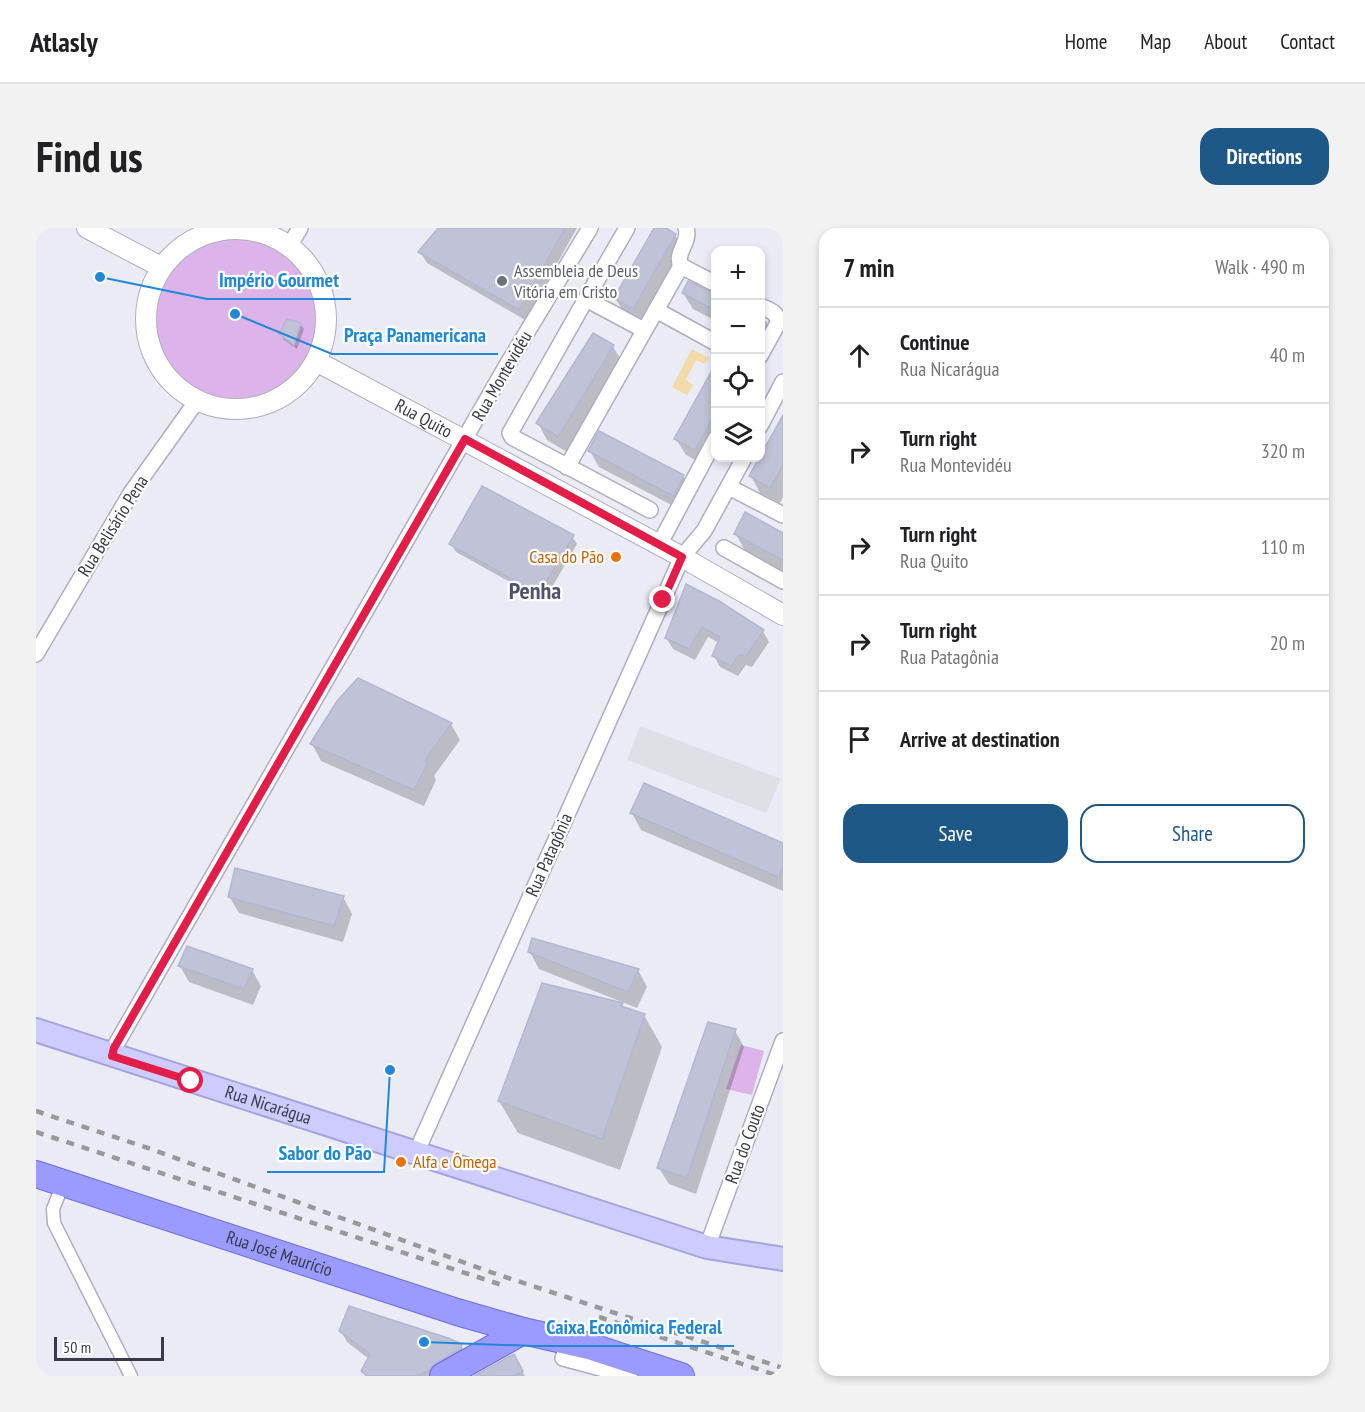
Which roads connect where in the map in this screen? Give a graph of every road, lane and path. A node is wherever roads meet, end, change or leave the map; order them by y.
1 (87, 228) edge
2 (300, 228) edge
3 (590, 228) edge
4 (627, 228) edge
5 (686, 228) edge
6 (290, 246) junction
7 (681, 266) junction
8 (161, 267) junction
9 (711, 281) edge
10 (586, 299) junction
11 (765, 308) edge
12 (656, 310) junction
13 (644, 330) junction
14 (711, 340) edge
15 (765, 347) edge
16 (316, 361) junction
17 (783, 382) edge
18 (195, 402) junction
19 (765, 416) edge
20 (465, 439) junction
21 (711, 447) edge
22 (742, 462) edge
23 (567, 467) junction
24 (729, 487) junction
25 (650, 510) dead end
26 (783, 515) edge
27 (659, 545) junction
28 (724, 548) dead end
29 (682, 557) junction
30 (783, 581) edge
31 (783, 615) edge
32 (36, 654) edge
33 (36, 1030) edge
34 (783, 1041) edge
35 (112, 1056) junction
36 (416, 1153) junction
37 (36, 1174) edge
38 (59, 1194) dead end
39 (707, 1247) junction
40 (783, 1259) edge
41 (523, 1330) junction
42 (566, 1349) junction
43 (131, 1376) edge
44 (443, 1376) edge
45 (630, 1376) edge
46 (681, 1376) edge

1 - 8 street
2 - 6 street
3 - 20 street, Rua Montevidéu
4 - 10 street
5 - 7 street
6 - 8 street
6 - 16 street
7 - 9 street
7 - 12 street
8 - 18 street
10 - 13 street
10 - 23 street
11 - 15 street
12 - 13 street
12 - 14 street
13 - 23 street
16 - 18 street
16 - 20 street, Rua Quito
17 - 19 street
18 - 32 street, Rua Belisário Pena
20 - 27 street, Rua Quito
20 - 35 street, Rua Montevidéu
21 - 27 street
22 - 24 street, Rua Patagônia
23 - 25 street
24 - 26 street
24 - 29 street, Rua Patagônia
27 - 29 street, Rua Quito
28 - 30 street
29 - 31 street, Rua Quito
29 - 36 street, Rua Patagônia
33 - 35 main road, Rua Nicarágua
34 - 39 street, Rua do Couto
35 - 36 main road, Rua Nicarágua
36 - 39 main road, Rua Nicarágua
37 - 41 main road, Rua José Maurício
38 - 43 street
39 - 40 main road, Rua Nicarágua
41 - 42 main road, Rua José Maurício
41 - 44 main road
42 - 45 street
42 - 46 main road, Rua José Maurício

